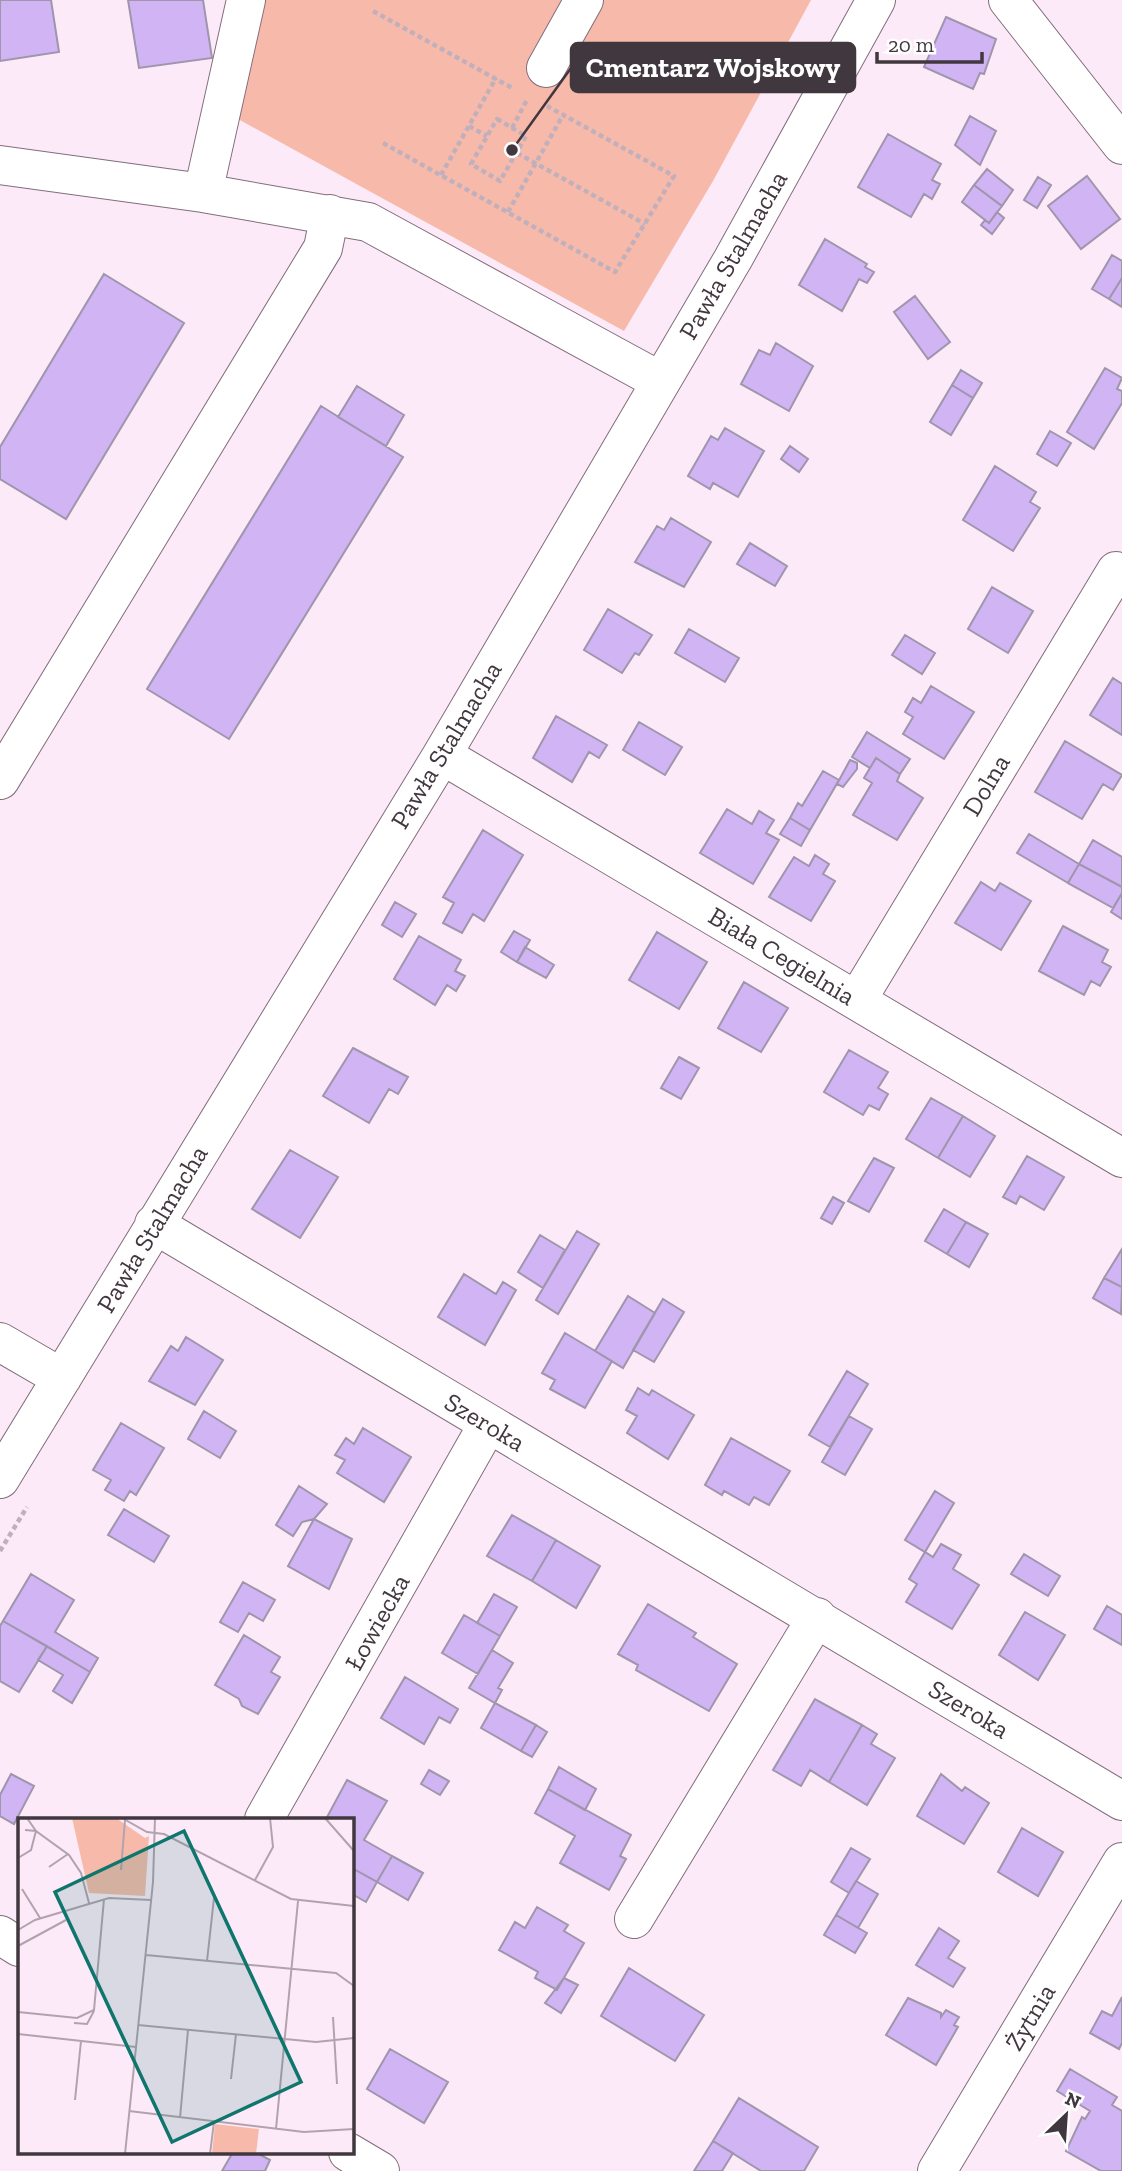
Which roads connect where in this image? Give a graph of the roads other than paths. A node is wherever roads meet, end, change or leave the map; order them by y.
1 (246, 0) edge
2 (584, 0) edge
3 (876, 0) edge
4 (1009, 0) edge
5 (546, 68) dead end
6 (1122, 145) edge
7 (0, 165) edge
8 (203, 193) junction
9 (330, 214) junction
10 (660, 381) junction
11 (1116, 571) dead end
12 (442, 755) junction
13 (0, 780) edge
14 (857, 1000) junction
15 (1122, 1158) edge
16 (154, 1224) junction
17 (0, 1342) edge
18 (62, 1378) junction
19 (488, 1424) junction
20 (0, 1479) edge
21 (817, 1617) junction
22 (1122, 1801) edge
23 (265, 1818) edge
24 (1122, 1862) edge
25 (634, 1919) dead end
26 (0, 1935) edge
27 (18, 1946) edge
28 (937, 2171) edge

1 - 8 street
2 - 5 street
3 - 10 street, Pawła Stalmacha
4 - 6 street
7 - 8 street
8 - 9 street
9 - 10 street
9 - 13 street
10 - 12 street, Pawła Stalmacha
11 - 14 street, Dolna
12 - 14 street, Biała Cegielnia
12 - 16 street, Pawła Stalmacha
14 - 15 street, Biała Cegielnia
16 - 18 street, Pawła Stalmacha
16 - 19 street, Szeroka
17 - 18 street
18 - 20 street, Pawła Stalmacha
19 - 21 street, Szeroka
19 - 23 street, Łowiecka
21 - 22 street, Szeroka
21 - 25 street
24 - 28 street, Żytnia
26 - 27 street

